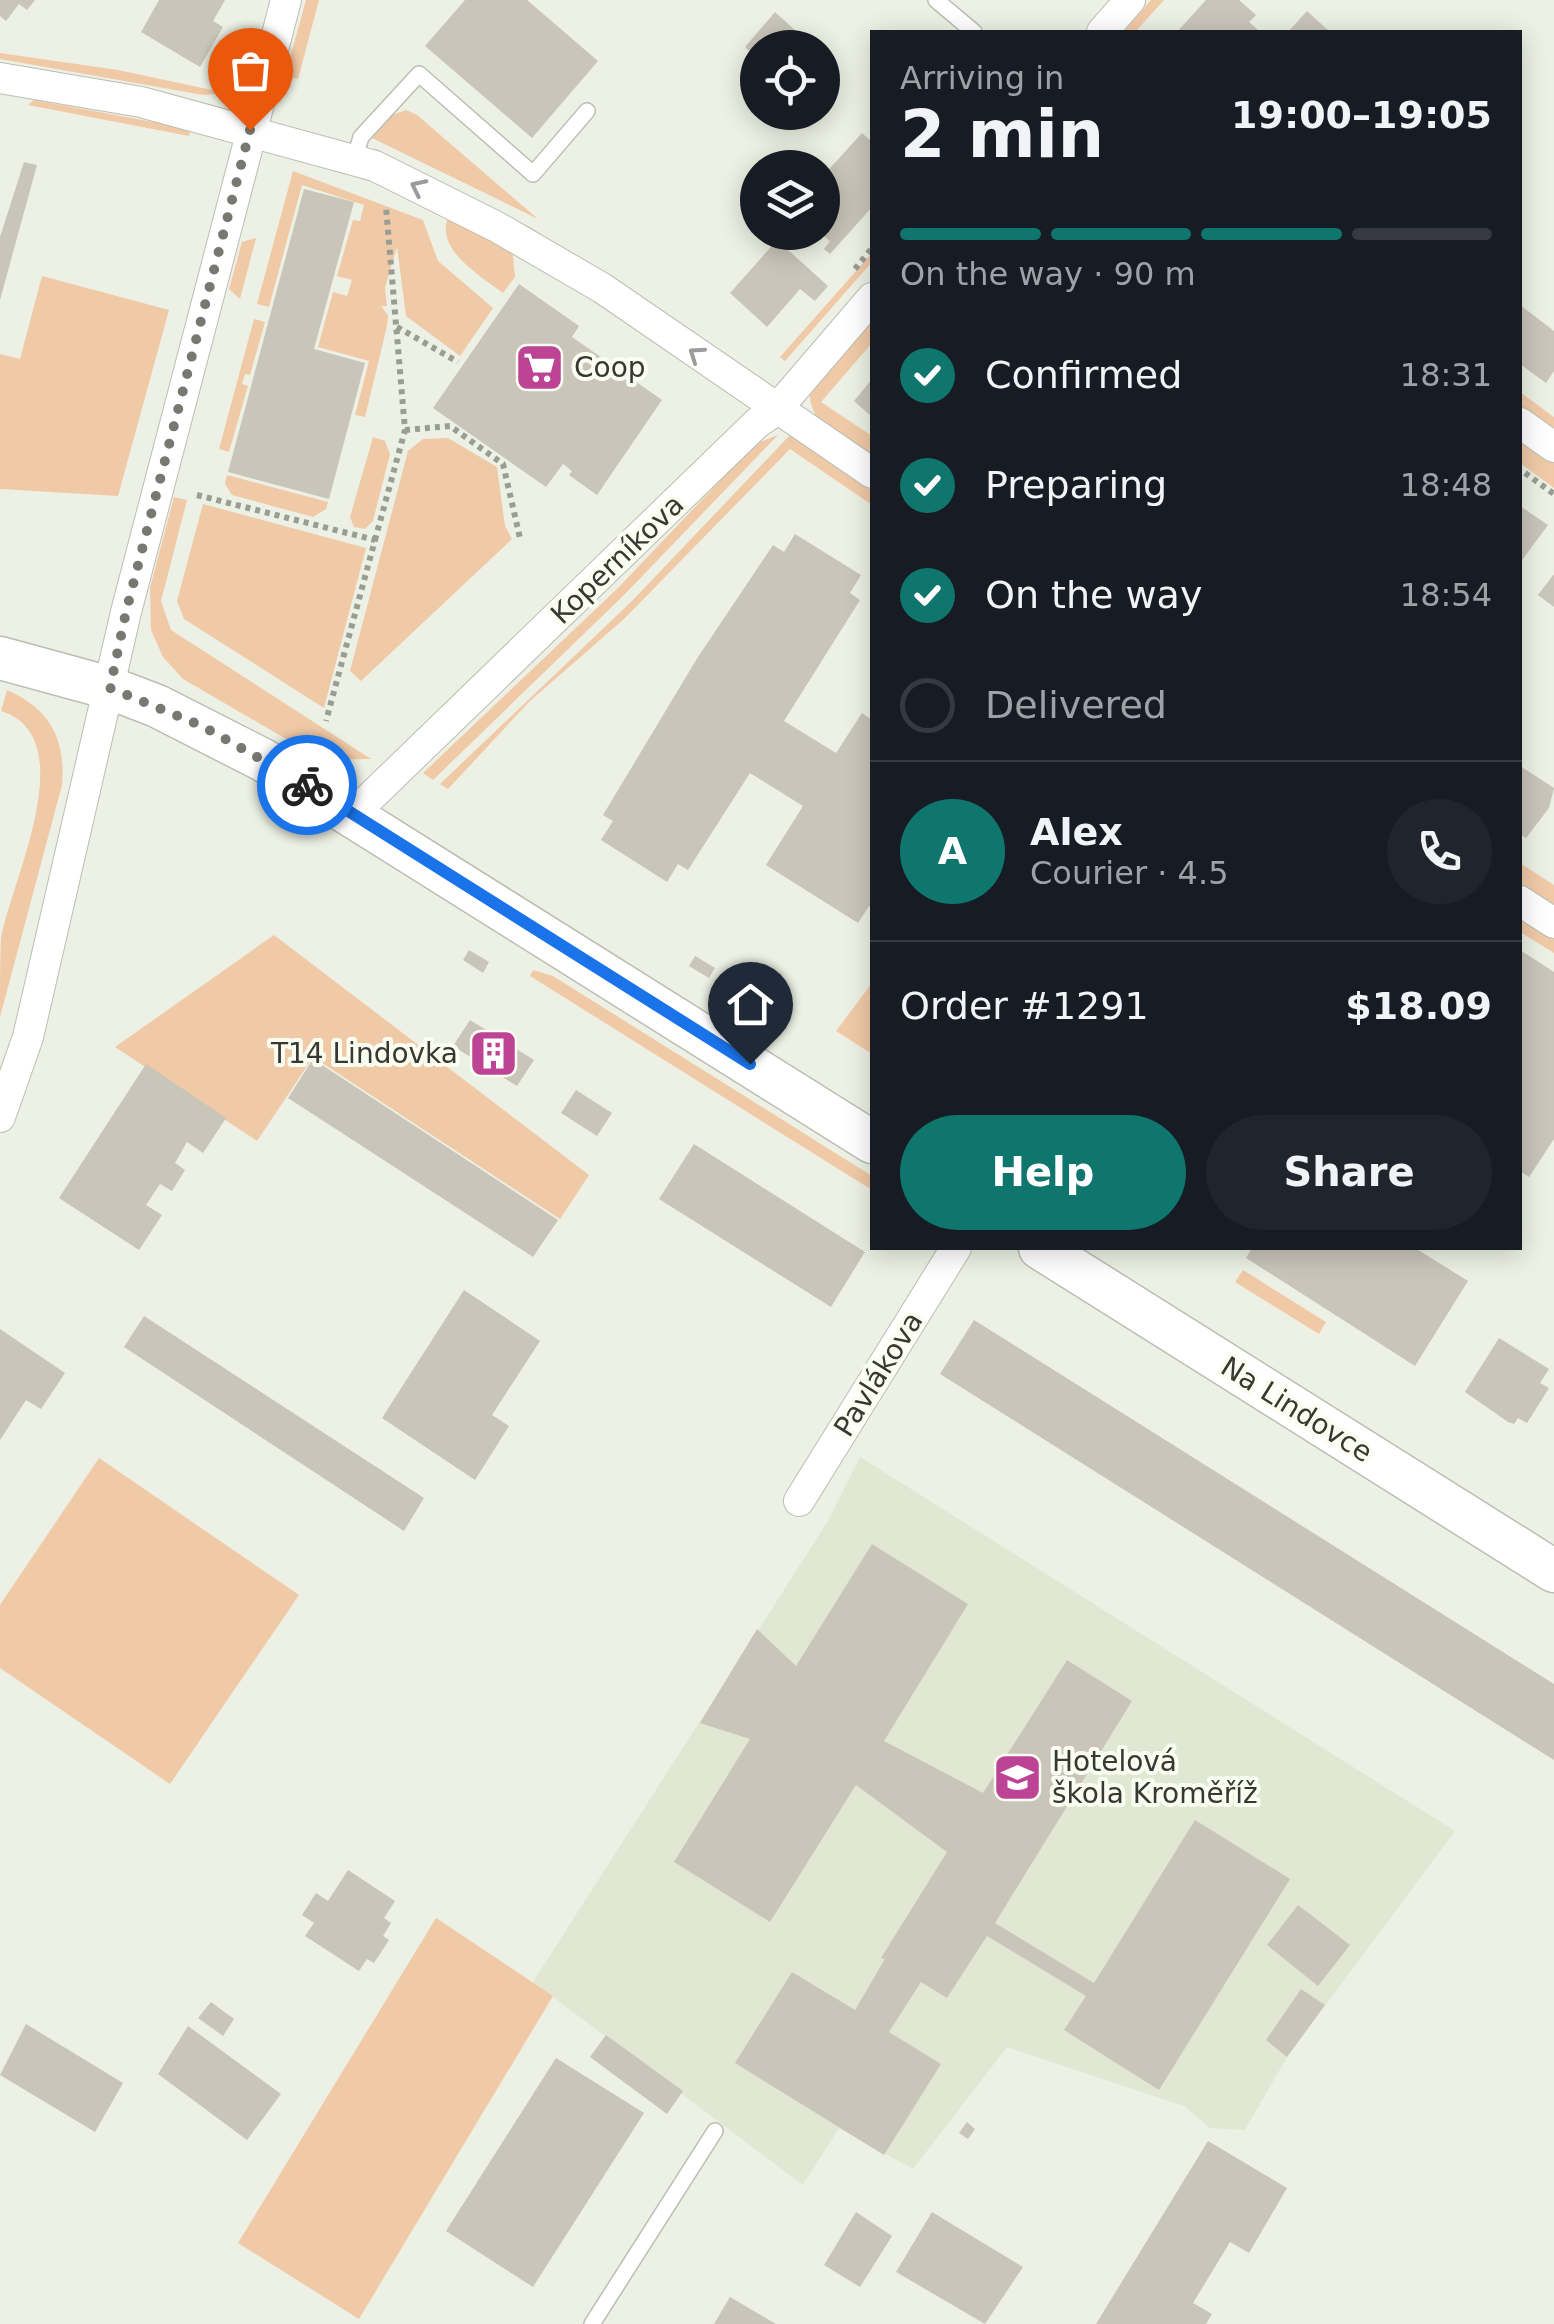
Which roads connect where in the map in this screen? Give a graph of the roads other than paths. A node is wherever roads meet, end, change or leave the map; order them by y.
1 (286, 0) edge
2 (936, 0) edge
3 (1130, 0) edge
4 (972, 30) edge
5 (1104, 30) edge
6 (0, 78) edge
7 (587, 111) dead end
8 (250, 130) junction
9 (365, 163) junction
10 (870, 300) edge
11 (776, 410) junction
12 (1522, 423) edge
13 (1554, 447) edge
14 (870, 473) edge
15 (0, 658) edge
16 (110, 688) junction
17 (354, 813) junction
18 (1522, 902) edge
19 (1554, 923) edge
20 (0, 1117) edge
21 (870, 1141) edge
22 (955, 1250) edge
23 (1043, 1250) edge
24 (799, 1501) dead end
25 (1554, 1571) edge
26 (714, 2131) dead end
27 (592, 2324) edge

1 - 8 street
2 - 4 lane
3 - 5 street
6 - 8 street
7 - 9 lane
8 - 9 street
8 - 16 street
11 -> 9 street
10 - 11 street, Koperníkova
11 - 14 street
11 - 17 street, Koperníkova
12 - 13 street
15 - 16 main road
16 - 17 main road
16 - 20 street
17 - 21 main road
18 - 19 street
22 - 24 street, Pavlákova
23 - 25 main road, Na Lindovce
26 - 27 lane

